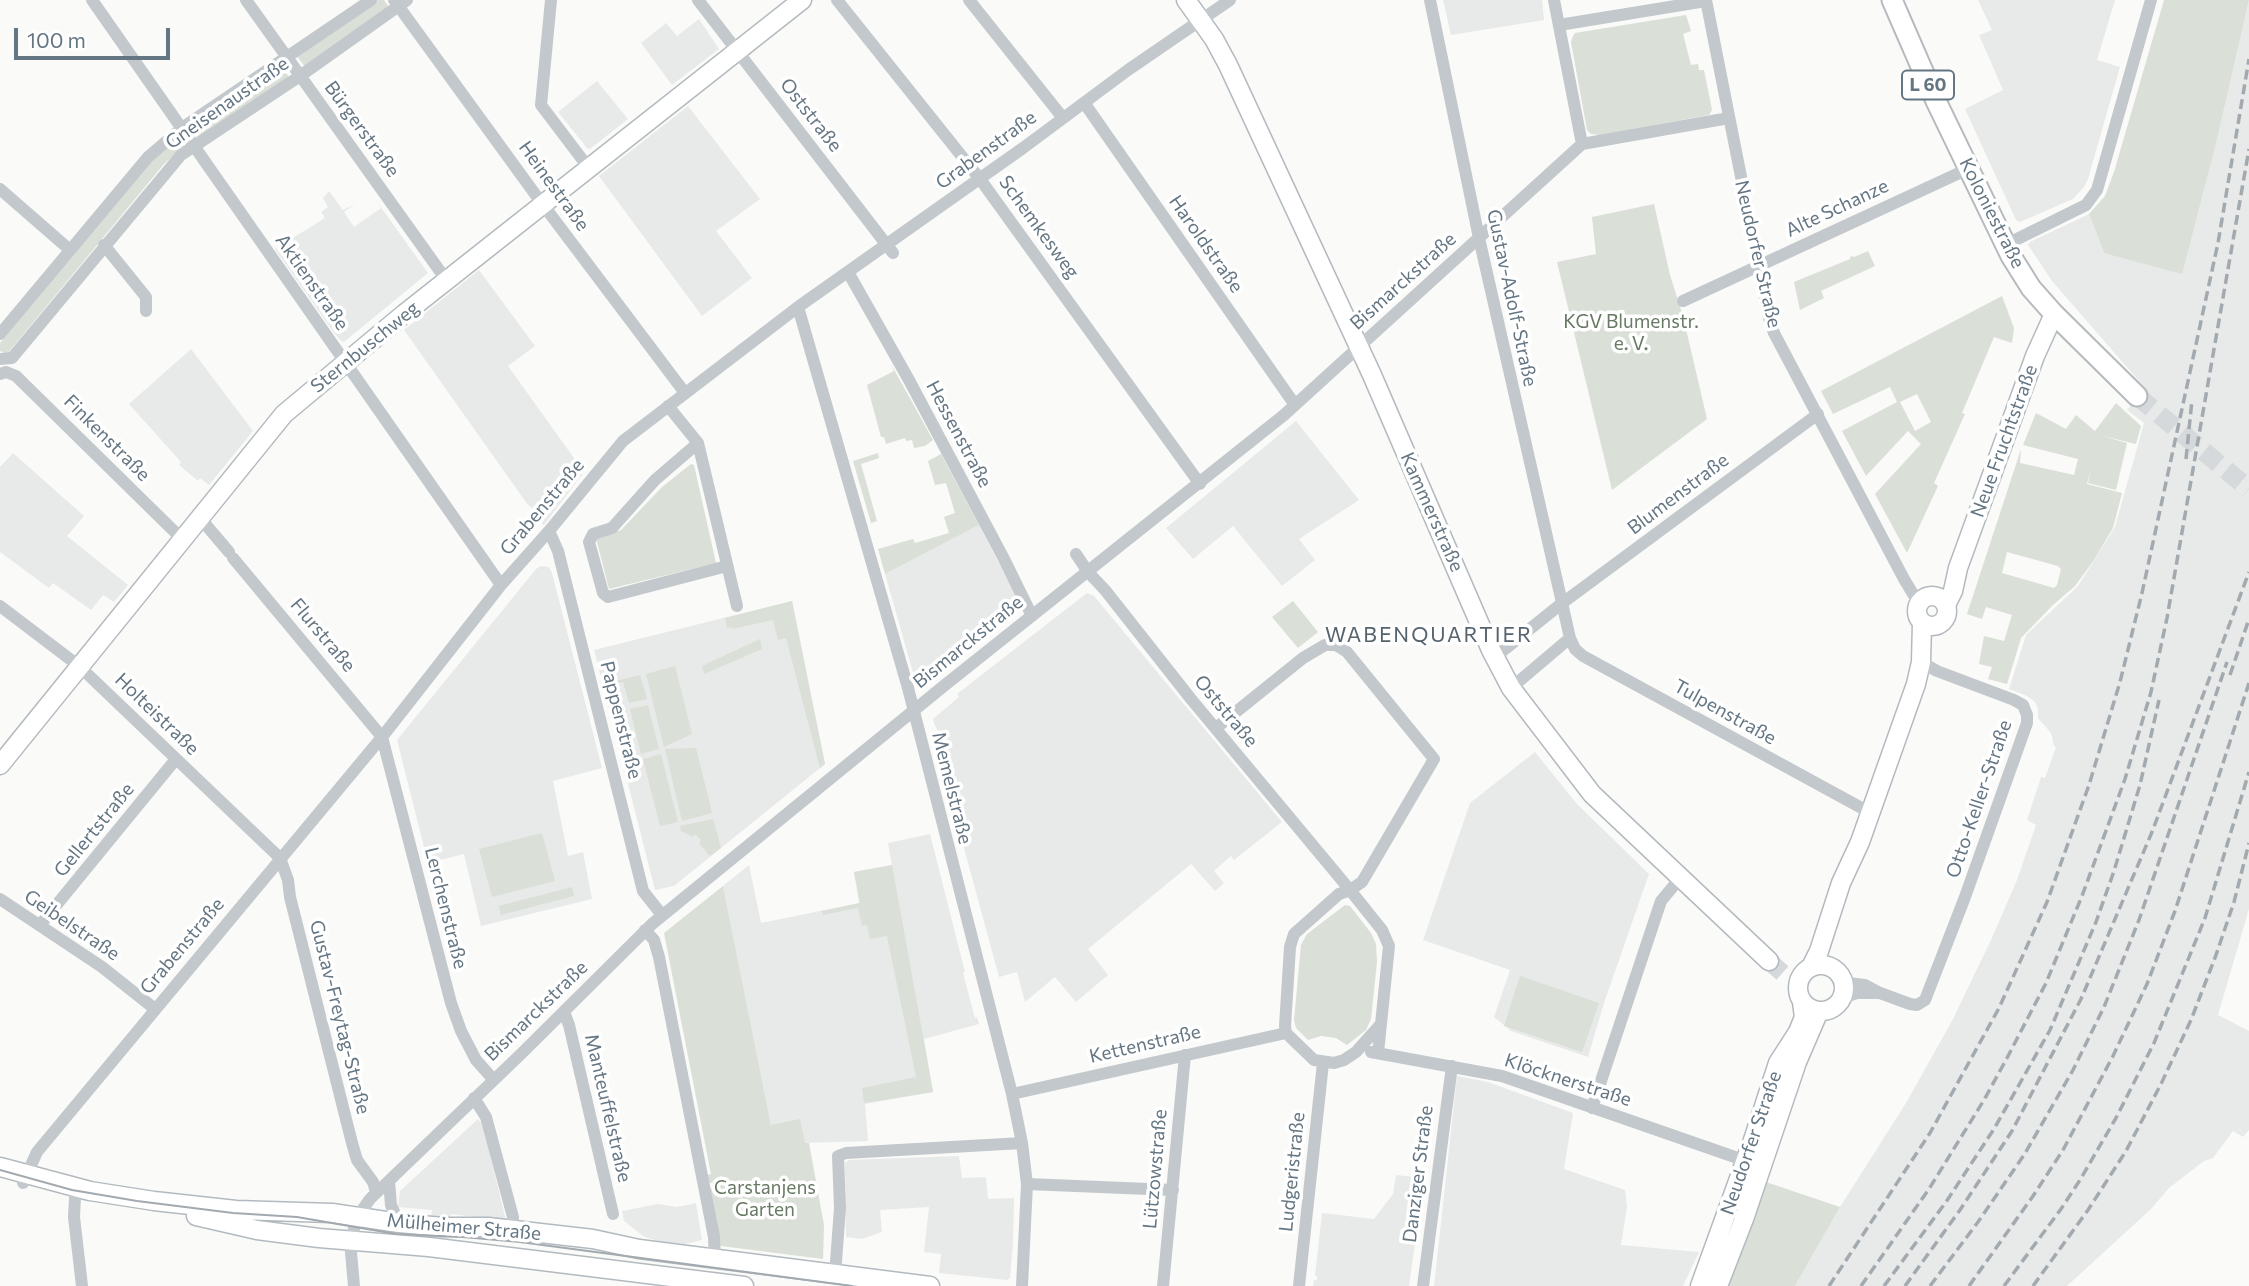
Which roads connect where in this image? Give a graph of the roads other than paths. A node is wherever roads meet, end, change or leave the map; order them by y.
1 (92, 0) edge
2 (246, 0) edge
3 (372, 0) edge
4 (551, 0) edge
5 (698, 0) edge
6 (802, 0) edge
7 (837, 0) edge
8 (969, 0) edge
9 (1186, 0) edge
10 (1230, 0) edge
11 (1430, 0) edge
12 (1554, 0) edge
13 (1706, 0) edge
14 (1892, 0) edge
15 (2151, 0) edge
16 (400, 2) edge
17 (1201, 21) junction
18 (1559, 25) junction
19 (736, 51) junction
20 (288, 58) junction
21 (300, 76) junction
22 (1084, 104) junction
23 (1063, 118) junction
24 (1729, 118) junction
25 (182, 128) junction
26 (1582, 144) junction
27 (194, 146) junction
28 (588, 167) junction
29 (1970, 168) junction
30 (980, 179) junction
31 (0, 189) edge
32 (543, 204) junction
33 (1479, 238) junction
34 (104, 245) junction
35 (2005, 245) junction
36 (890, 248) junction
37 (70, 250) junction
38 (1759, 265) junction
39 (848, 272) junction
40 (447, 281) junction
41 (1683, 301) dead end
42 (798, 307) junction
43 (146, 311) dead end
44 (2054, 314) junction
45 (0, 334) edge
46 (1359, 348) junction
47 (6, 358) edge
48 (345, 362) junction
49 (1, 373) edge
50 (685, 393) junction
51 (2137, 396) tunnel mouth
52 (1295, 405) junction
53 (668, 406) junction
54 (1818, 414) junction
55 (698, 443) junction
56 (1200, 484) junction
57 (200, 518) junction
58 (550, 531) junction
59 (182, 539) junction
60 (1076, 554) dead end
61 (727, 566) junction
62 (1087, 572) junction
63 (501, 585) junction
64 (1921, 601) junction
65 (1943, 601) junction
66 (1561, 604) junction
67 (0, 606) edge
68 (737, 606) dead end
69 (1032, 616) junction
70 (1928, 625) junction
71 (1570, 638) junction
72 (1495, 657) junction
73 (1925, 664) junction
74 (79, 666) junction
75 (1511, 688) junction
76 (913, 711) junction
77 (1216, 728) junction
78 (382, 737) junction
79 (176, 759) junction
80 (0, 765) edge
81 (1869, 812) junction
82 (1860, 842) junction
83 (280, 858) junction
84 (1681, 877) junction
85 (1350, 890) junction
86 (0, 899) edge
87 (662, 915) junction
88 (40, 925) junction
89 (645, 930) junction
90 (1769, 961) tunnel mouth
91 (1811, 967) junction
92 (1836, 973) junction
93 (1880, 993) junction
94 (1842, 998) junction
95 (1802, 1002) junction
96 (155, 1009) junction
97 (1819, 1011) junction
98 (564, 1012) junction
99 (1381, 1024) junction
100 (1286, 1033) junction
101 (1356, 1052) junction
102 (1378, 1053) junction
103 (1185, 1055) junction
104 (1324, 1063) junction
105 (1452, 1066) junction
106 (493, 1079) junction
107 (1012, 1094) junction
108 (474, 1098) junction
109 (1592, 1108) junction
110 (1023, 1143) junction
111 (1753, 1164) junction
112 (0, 1167) edge
113 (0, 1177) edge
114 (24, 1179) junction
115 (1027, 1184) junction
116 (380, 1185) junction
117 (1173, 1190) junction
118 (75, 1198) junction
119 (613, 1214) dead end
120 (358, 1216) junction
121 (399, 1223) junction
122 (513, 1230) junction
123 (350, 1241) junction
124 (714, 1249) junction
125 (835, 1275) junction
126 (82, 1286) edge
127 (354, 1286) edge
128 (739, 1286) edge
129 (744, 1286) edge
130 (930, 1286) edge
131 (1022, 1286) edge
132 (1163, 1286) edge
133 (1299, 1286) edge
134 (1423, 1286) edge
135 (1700, 1286) edge
136 (1718, 1286) edge

1 - 25 street, Aktienstraße
2 - 20 street, Bürgerstraße
3 - 20 street, Gneisenaustraße
4 - 28 street
5 - 19 street, Oststraße
6 - 19 main road, Sternbuschweg
7 - 30 street, Schemkesweg
8 - 23 street
9 - 17 main road, Kammerstraße
10 - 17 street, Grabenstraße
11 - 33 street, Gustav-Adolf-Straße
12 - 18 street
13 - 18 street
13 - 24 street, Neudorfer Straße
14 - 29 main road, Koloniestraße / L 60
15 - 35 street
16 - 21 street, Gneisenaustraße
16 - 32 street, Heinestraße
17 - 22 street, Grabenstraße
17 - 46 main road, Kammerstraße
18 - 26 street
19 - 28 main road, Sternbuschweg
19 - 36 street, Oststraße
20 - 21 street, Bürgerstraße
20 - 25 street, Gneisenaustraße
21 - 27 street, Gneisenaustraße
21 - 40 street, Bürgerstraße
22 - 23 street, Grabenstraße
22 - 52 street, Haroldstraße
23 - 30 street, Grabenstraße
24 - 26 street
24 - 38 street, Neudorfer Straße
25 - 27 street, Aktienstraße
25 - 37 street, Gneisenaustraße
26 - 33 street, Bismarckstraße
27 - 34 street, Gneisenaustraße
27 - 48 street, Aktienstraße
28 - 32 main road, Sternbuschweg
29 - 35 main road, Koloniestraße / L 60
29 - 38 street, Alte Schanze
30 - 36 street, Grabenstraße
30 - 56 street, Schemkesweg
31 - 37 street
32 - 40 main road, Sternbuschweg
32 - 50 street, Heinestraße
33 - 46 street, Bismarckstraße
33 - 66 street, Gustav-Adolf-Straße
34 - 43 street
34 - 47 street, Gneisenaustraße
35 - 44 main road, Koloniestraße / L 60
36 - 39 street, Grabenstraße
37 - 45 street, Gneisenaustraße
38 - 41 street, Alte Schanze
38 - 54 street, Neudorfer Straße
39 - 42 street, Grabenstraße
39 - 69 street, Hessenstraße
40 - 48 main road, Sternbuschweg
42 - 50 street, Grabenstraße
42 - 76 street, Memelstraße
44 - 51 main road, Koloniestraße / L 60
44 - 65 main road, Neue Fruchtstraße
46 - 52 street, Bismarckstraße
46 - 72 main road, Kammerstraße
48 - 57 main road, Sternbuschweg
48 - 63 street, Aktienstraße
49 - 59 street, Finkenstraße
50 - 53 street, Grabenstraße
52 - 56 street, Bismarckstraße
53 - 55 street
53 - 58 street, Grabenstraße
54 - 64 street, Neudorfer Straße
54 - 66 street, Blumenstraße
55 - 61 street
55 - 61 street
56 - 62 street, Bismarckstraße
57 - 59 main road, Sternbuschweg
57 - 78 street, Flurstraße
58 - 63 street, Grabenstraße
58 - 87 street, Pappenstraße
59 - 74 main road, Sternbuschweg
60 - 62 street, Oststraße
61 - 68 street
62 - 69 street, Bismarckstraße
62 - 77 street, Oststraße
63 - 78 street, Grabenstraße
64 - 65 main road
64 - 70 main road
65 - 70 main road
66 - 71 street
66 - 72 street, Blumenstraße
67 - 74 street, Holteistraße
69 - 76 street, Bismarckstraße
70 - 73 main road
71 - 75 street
71 - 81 street, Tulpenstraße
72 - 75 main road, Kammerstraße
73 - 81 main road
73 - 93 street, Otto-Keller-Straße
74 - 79 street, Holteistraße
74 - 80 main road, Sternbuschweg
75 - 84 main road, Kammerstraße
76 - 87 street, Bismarckstraße
76 - 107 street, Memelstraße
77 - 85 street, Oststraße
77 - 85 street
78 - 83 street, Grabenstraße
78 - 106 street, Lerchenstraße
79 - 83 street, Holteistraße
79 - 88 street, Gellertstraße
81 - 82 main road
82 - 91 main road
82 - 92 main road
83 - 96 street, Grabenstraße
83 - 116 street, Gustav-Freytag-Straße
84 - 90 main road, Kammerstraße
84 - 109 street
85 - 99 street
85 - 100 street
86 - 88 street, Geibelstraße
87 - 89 street, Bismarckstraße
88 - 96 street, Geibelstraße
89 - 98 street, Bismarckstraße
89 - 124 street
91 - 92 main road
91 - 95 main road
92 - 93 street
92 - 94 main road
93 - 94 street
94 - 97 main road
95 - 97 main road
95 - 111 main road, Neudorfer Straße
96 - 114 street, Grabenstraße
97 - 111 main road, Neudorfer Straße
98 - 106 street, Bismarckstraße
98 - 119 street, Manteuffelstraße
99 - 101 street
99 - 102 street
100 - 103 street, Kettenstraße
100 - 104 street
101 - 102 street, Klöcknerstraße
101 - 104 street
102 - 105 street, Klöcknerstraße
103 - 107 street, Kettenstraße
103 - 117 street, Lützowstraße
104 - 133 street, Ludgeristraße
105 - 109 street, Klöcknerstraße
105 - 134 street, Danziger Straße
106 - 108 street, Bismarckstraße
107 - 110 street, Memelstraße
108 - 116 street, Bismarckstraße
108 - 122 street
109 - 111 street, Klöcknerstraße
110 - 115 street, Memelstraße
110 - 125 street
111 - 135 main road, Neudorfer Straße
111 - 136 main road, Neudorfer Straße
112 - 114 main road, Mülheimer Straße
113 - 114 main road, Mülheimer Straße
114 - 118 main road, Mülheimer Straße
114 - 120 main road, Mülheimer Straße
115 - 117 street
115 - 131 street, Memelstraße
116 - 120 street, Bismarckstraße
116 - 121 street
117 - 132 street, Lützowstraße
118 - 123 main road, Mülheimer Straße
118 - 126 street
120 - 121 main road, Mülheimer Straße
120 - 123 street, Bismarckstraße
121 - 122 main road, Mülheimer Straße
122 - 124 main road, Mülheimer Straße
123 - 127 street
123 - 128 main road, Mülheimer Straße
124 - 125 main road, Mülheimer Straße
125 - 130 main road, Mülheimer Straße
128 - 129 main road, Mülheimer Straße

